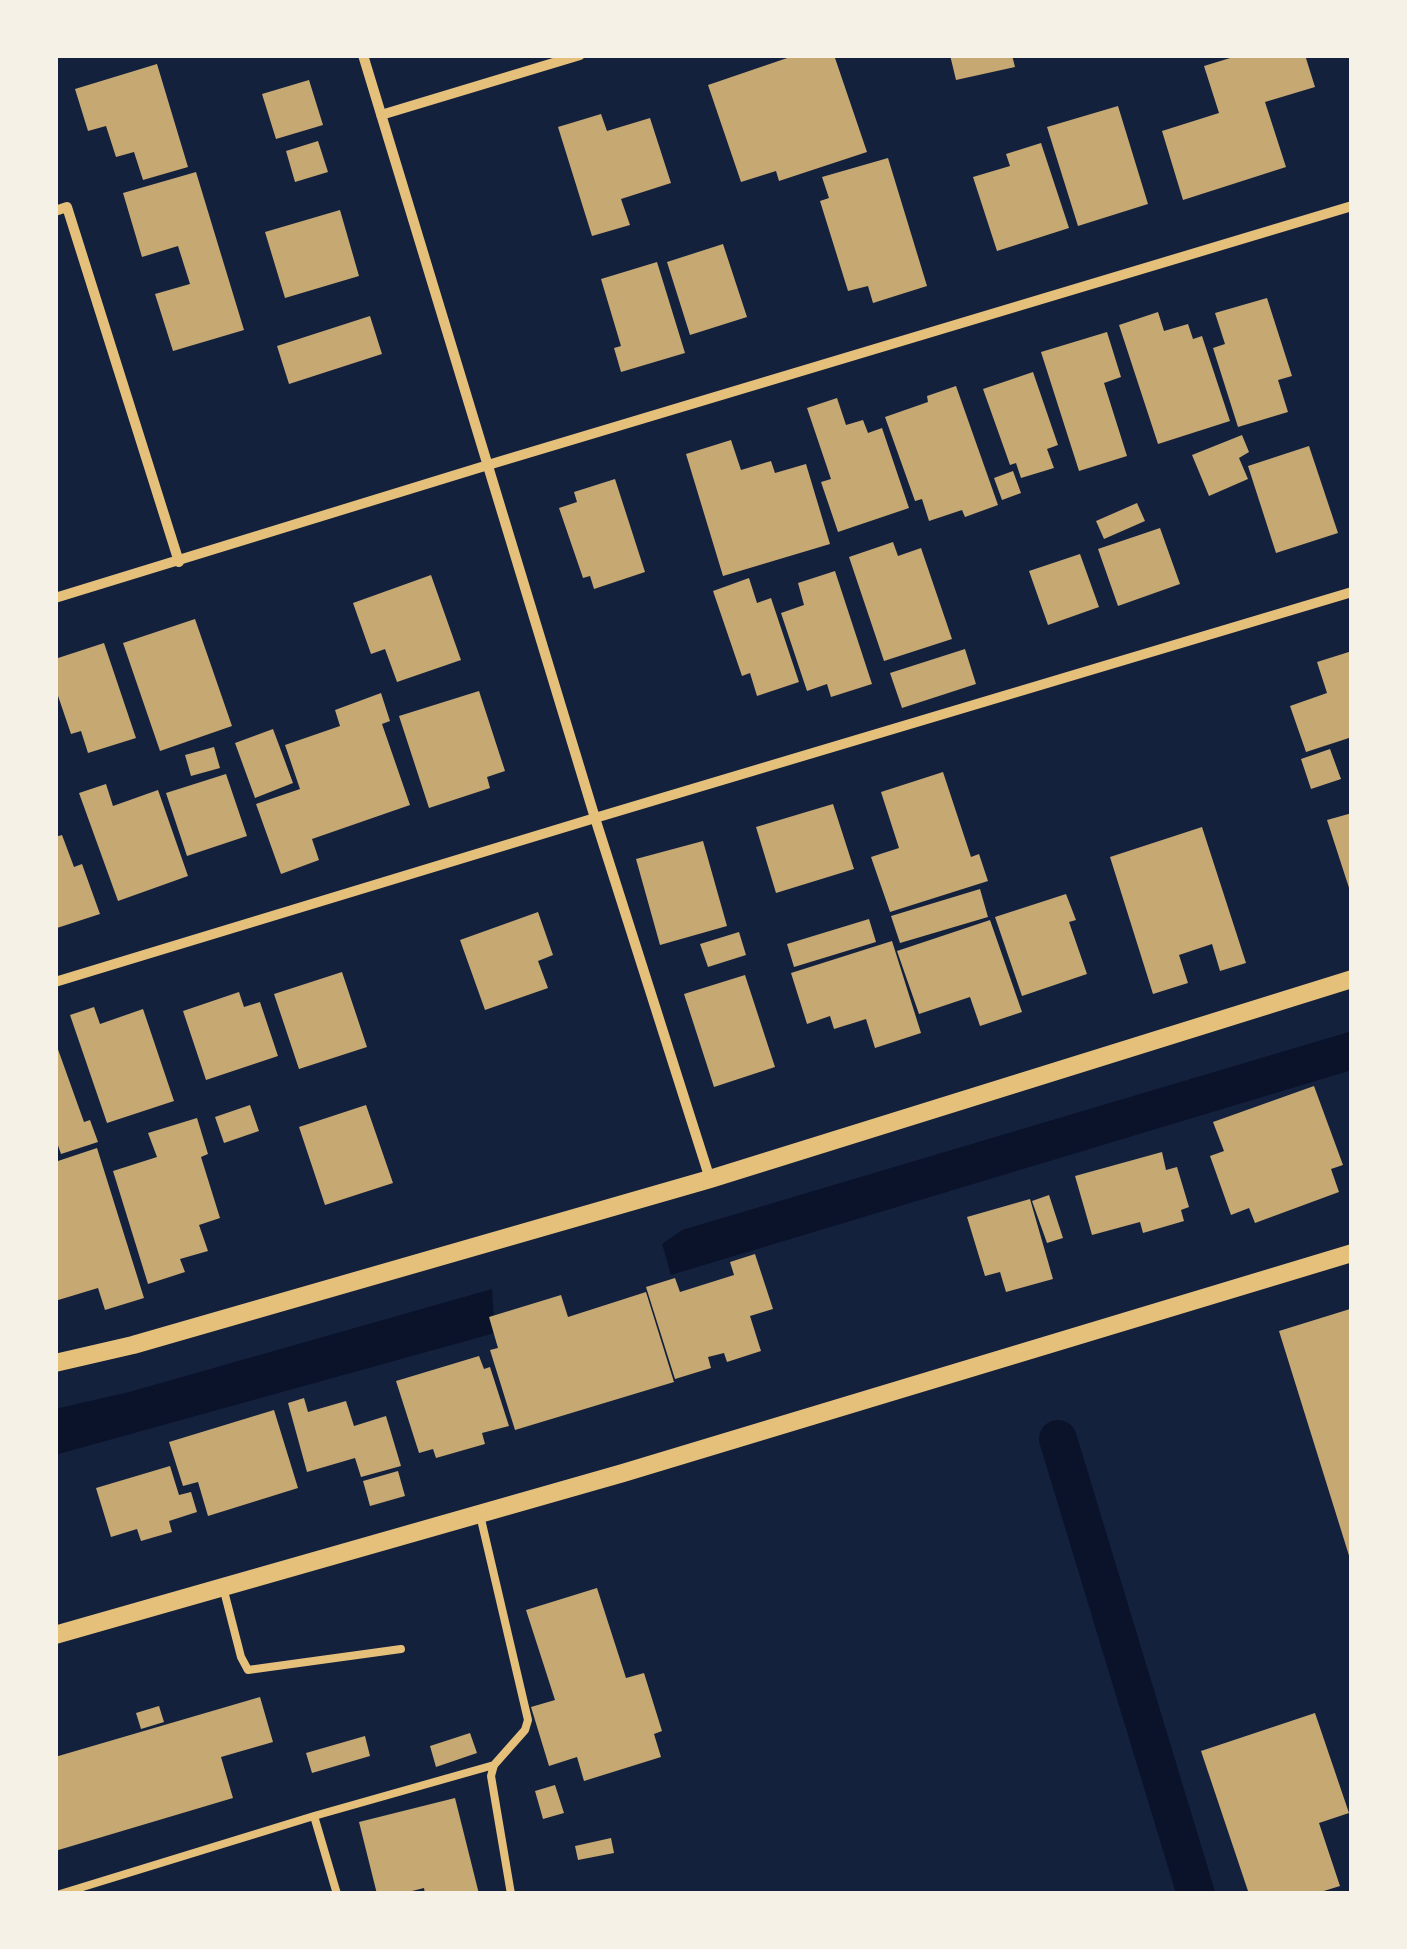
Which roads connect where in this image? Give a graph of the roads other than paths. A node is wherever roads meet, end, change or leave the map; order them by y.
1 (363, 55) edge
2 (580, 55) edge
3 (381, 115) junction
4 (1352, 206) edge
5 (55, 211) edge
6 (488, 465) junction
7 (179, 562) junction
8 (1352, 592) edge
9 (55, 598) edge
10 (595, 818) junction
11 (1352, 979) edge
12 (55, 982) edge
13 (710, 1179) junction
14 (1352, 1253) edge
15 (55, 1363) edge
16 (480, 1515) junction
17 (222, 1587) junction
18 (55, 1635) edge
19 (401, 1649) dead end
20 (494, 1766) junction
21 (314, 1816) junction
22 (60, 1894) edge
23 (337, 1894) edge
24 (511, 1894) edge

1 - 3 street
2 - 3 street
3 - 6 street
4 - 6 street
5 - 7 street
6 - 7 street
6 - 10 street
7 - 9 street
8 - 10 street
10 - 12 street
10 - 13 street
11 - 13 street
13 - 15 street
14 - 16 street
16 - 17 street
16 - 20 lane
17 - 18 street
17 - 19 lane
20 - 21 lane
20 - 24 lane
21 - 22 lane
21 - 23 lane

